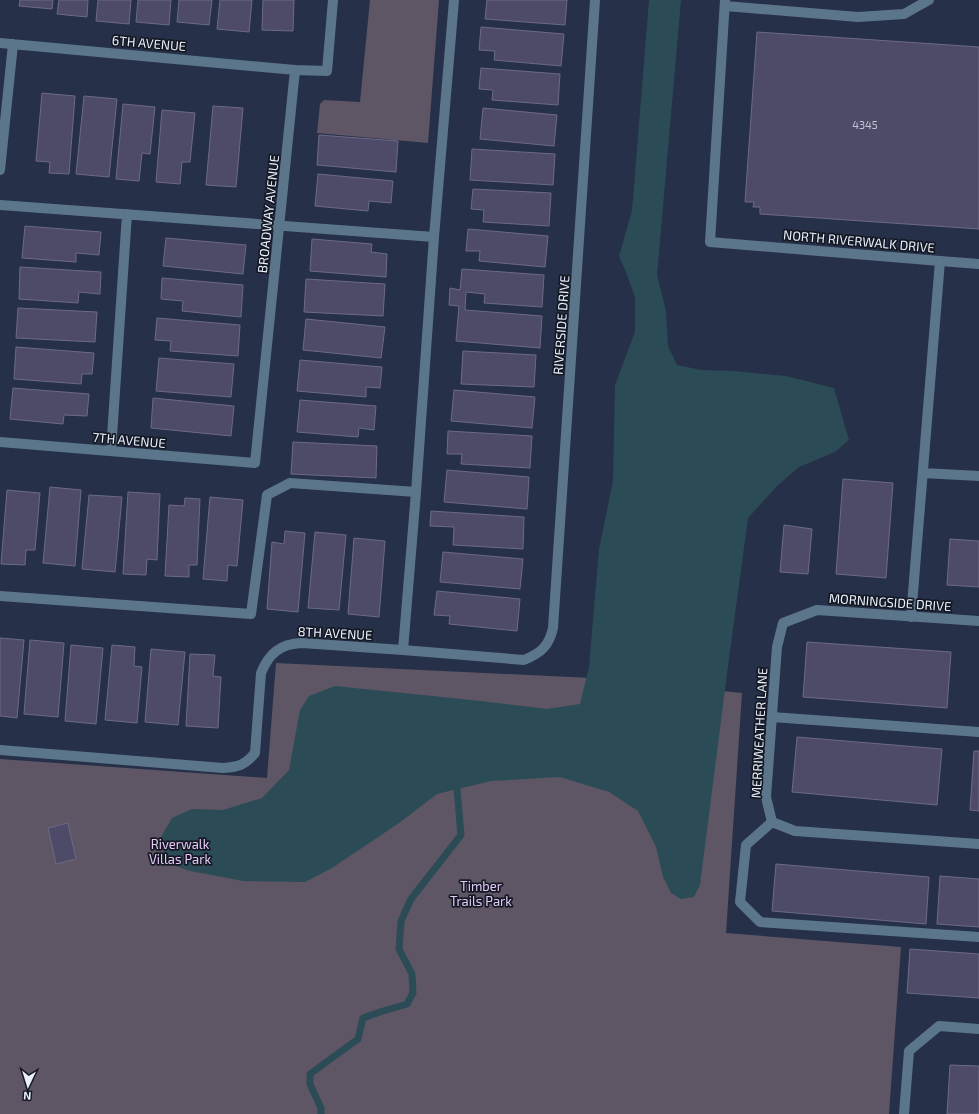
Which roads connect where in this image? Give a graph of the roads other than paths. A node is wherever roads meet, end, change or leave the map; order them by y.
1 (333, 0) edge
2 (454, 0) edge
3 (595, 0) edge
4 (929, 0) edge
5 (725, 3) edge
6 (0, 43) edge
7 (13, 44) junction
8 (296, 70) junction
9 (0, 170) edge
10 (0, 205) edge
11 (127, 214) junction
12 (280, 226) junction
13 (434, 236) junction
14 (940, 261) junction
15 (979, 264) edge
16 (0, 442) edge
17 (111, 451) junction
18 (255, 463) joint
19 (923, 473) junction
20 (979, 476) edge
21 (416, 492) junction
22 (0, 596) edge
23 (800, 616) joint
24 (911, 617) junction
25 (979, 621) edge
26 (544, 648) joint
27 (403, 650) junction
28 (772, 717) junction
29 (979, 732) edge
30 (0, 750) edge
31 (772, 822) junction
32 (979, 844) edge
33 (979, 937) edge
34 (979, 1029) edge
35 (904, 1114) edge

1 - 8 street
2 - 13 street
3 - 26 street, RIVERSIDE DRIVE
4 - 5 street
5 - 14 street, NORTH RIVERWALK DRIVE
6 - 7 street, 6TH AVENUE
7 - 8 street, 6TH AVENUE
7 - 9 street
8 - 12 street, BROADWAY AVENUE
10 - 11 street
11 - 12 street
11 - 17 street
12 - 13 street
12 - 18 street, BROADWAY AVENUE
13 - 21 street
14 - 15 street
14 - 19 street, NORTH RIVERWALK DRIVE
16 - 17 street, 7TH AVENUE
17 - 18 street, 7TH AVENUE
19 - 20 street
19 - 24 street, NORTH RIVERWALK DRIVE
21 - 22 street
21 - 27 street
23 - 24 street, MORNINGSIDE DRIVE
23 - 28 street, MERRIWEATHER LANE
24 - 25 street, MORNINGSIDE DRIVE
26 - 27 street, 8TH AVENUE
27 - 30 street, 8TH AVENUE
28 - 29 street
28 - 31 street, MERRIWEATHER LANE
31 - 32 street
31 - 33 street
34 - 35 street

